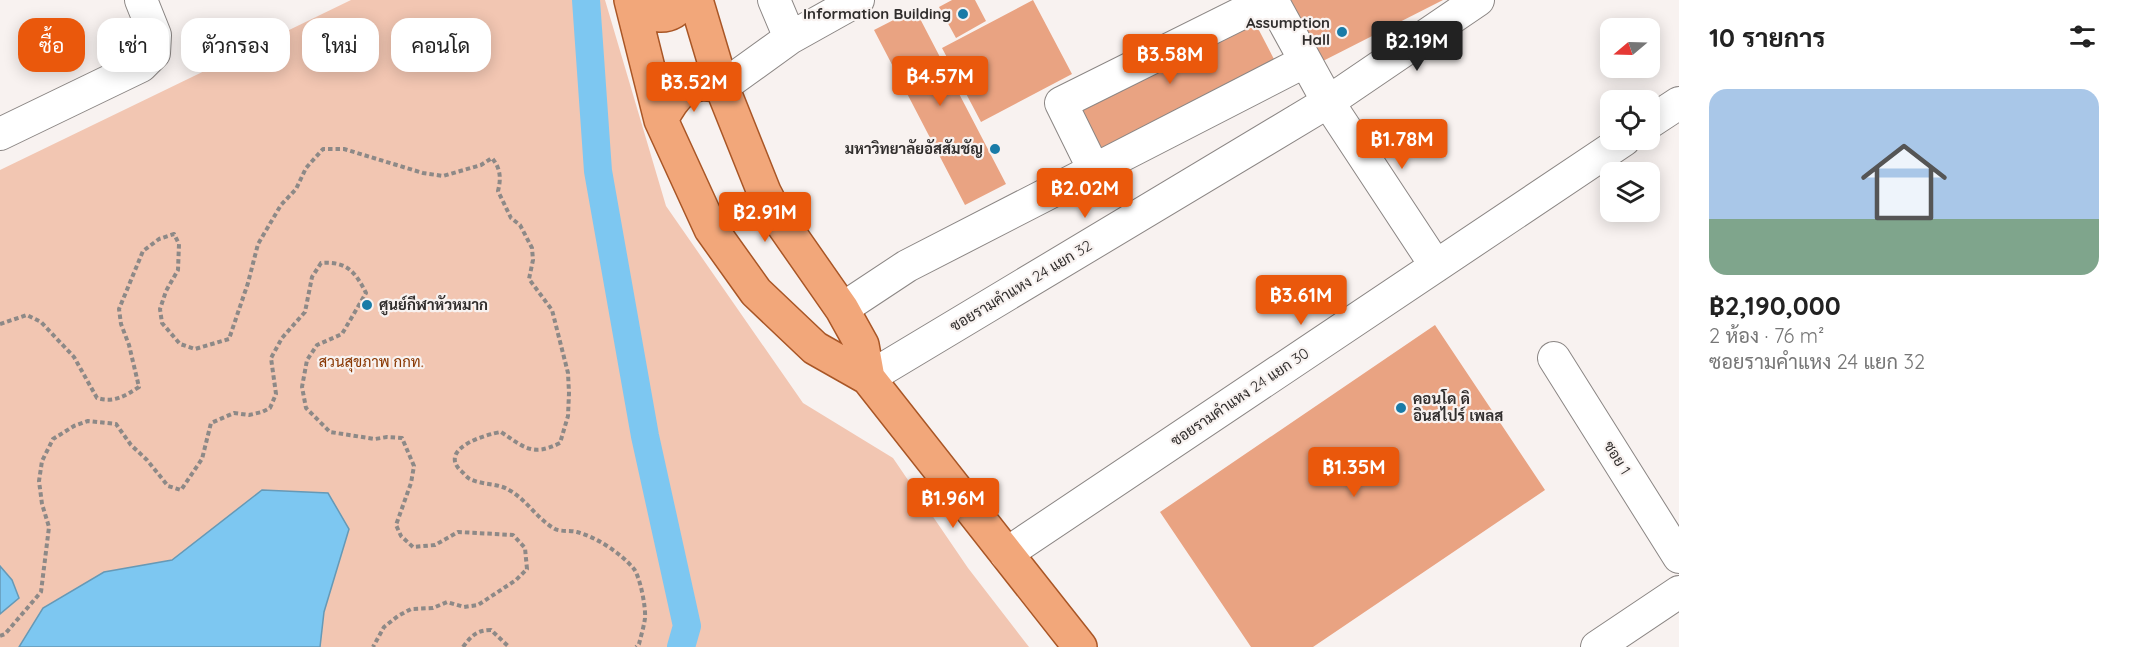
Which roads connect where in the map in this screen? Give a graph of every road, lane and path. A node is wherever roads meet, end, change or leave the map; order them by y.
1 (141, 0) edge
2 (633, 0) edge
3 (684, 0) edge
4 (696, 0) edge
5 (774, 0) edge
6 (858, 0) edge
7 (1270, 0) edge
8 (1472, 2) edge
9 (790, 38) junction
10 (1304, 62) junction
11 (722, 87) junction
12 (1328, 102) junction
13 (1679, 103) edge
14 (1660, 115) edge
15 (661, 120) junction
16 (0, 134) edge
17 (1609, 150) edge
18 (1094, 170) junction
19 (1436, 266) junction
20 (842, 309) junction
21 (0, 324) edge
22 (1554, 358) dead end
23 (868, 378) junction
24 (1006, 554) junction
25 (1679, 557) edge
26 (1679, 592) edge
27 (0, 636) edge
28 (373, 647) edge
29 (463, 647) edge
30 (509, 647) edge
31 (636, 647) edge
32 (1080, 647) edge
33 (1597, 647) edge

1 - 16 street
2 - 3 main road
2 - 15 main road
4 - 11 main road
5 - 9 street
6 - 9 street
7 - 10 street
7 - 18 street
8 - 12 street, ซอยรามคำแหง 24 แยก 32
9 - 11 street
10 - 12 street
10 - 18 street
11 - 15 main road
11 - 20 main road
12 - 19 street
12 - 23 street, ซอยรามคำแหง 24 แยก 32
13 - 14 street
15 - 23 main road
17 - 19 street, ซอยรามคำแหง 24 แยก 30
18 - 20 street
19 - 24 street, ซอยรามคำแหง 24 แยก 30
20 - 23 main road
21 - 31 path
22 - 25 street, ซอย 1
23 - 24 main road
24 - 32 main road
26 - 33 street
27 - 28 path
29 - 30 path

